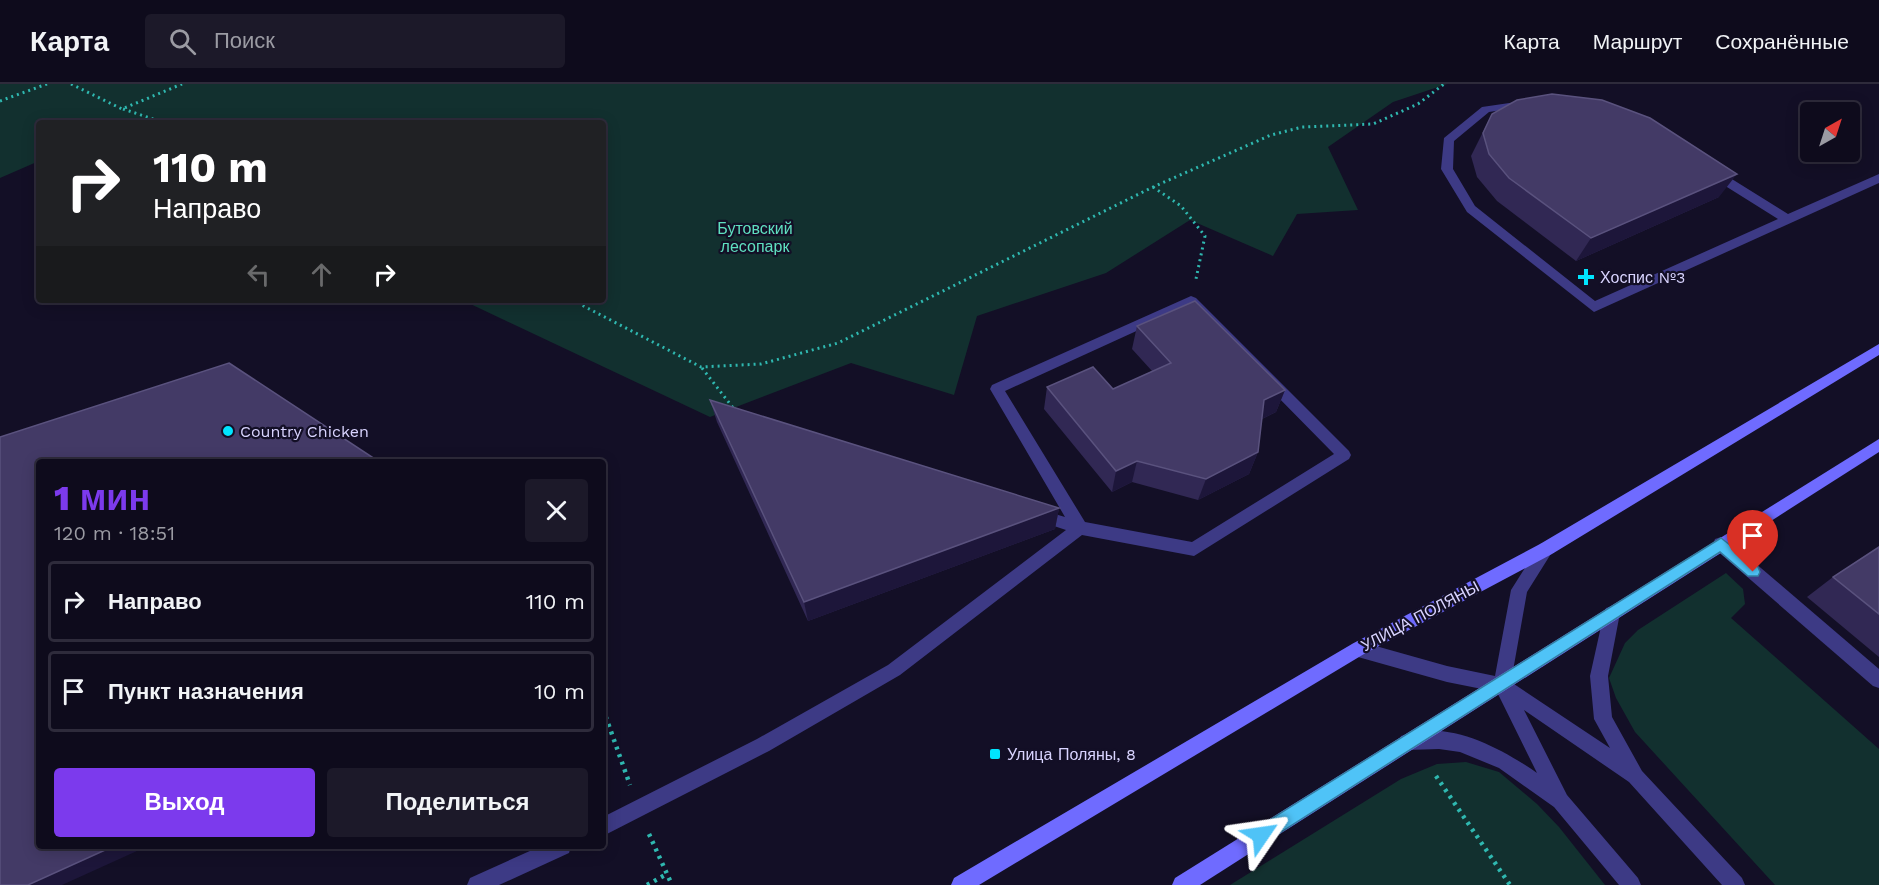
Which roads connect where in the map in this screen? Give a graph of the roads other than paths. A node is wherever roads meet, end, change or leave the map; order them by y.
1 (1535, 105) edge
2 (1701, 166) edge
3 (1879, 178) edge
4 (1787, 219) junction
5 (1879, 349) edge
6 (1879, 445) edge
7 (1024, 510) edge
8 (1080, 528) junction
9 (1721, 544) junction
10 (1546, 549) junction
11 (1612, 613) junction
12 (1358, 649) junction
13 (1879, 680) edge
14 (1502, 685) junction
15 (1407, 742) junction
16 (1636, 777) junction
17 (1561, 801) junction
18 (606, 826) edge
19 (555, 849) edge
20 (477, 885) edge
21 (961, 885) edge
22 (1182, 885) edge
23 (1631, 885) edge
24 (1735, 885) edge

1 - 4 street
2 - 4 street
3 - 4 street
5 - 10 main road, УЛИЦА ПОЛЯНЫ
6 - 9 main road
7 - 8 street
8 - 8 street
8 - 18 street
9 - 11 main road
9 - 13 street
10 - 12 main road, УЛИЦА ПОЛЯНЫ
10 - 14 street
11 - 14 main road
11 - 16 street
12 - 14 street
12 - 21 main road, УЛИЦА ПОЛЯНЫ
14 - 15 main road
14 - 16 street
14 - 17 street
15 - 17 street
15 - 22 main road
16 - 24 street
17 - 23 street
19 - 20 street

